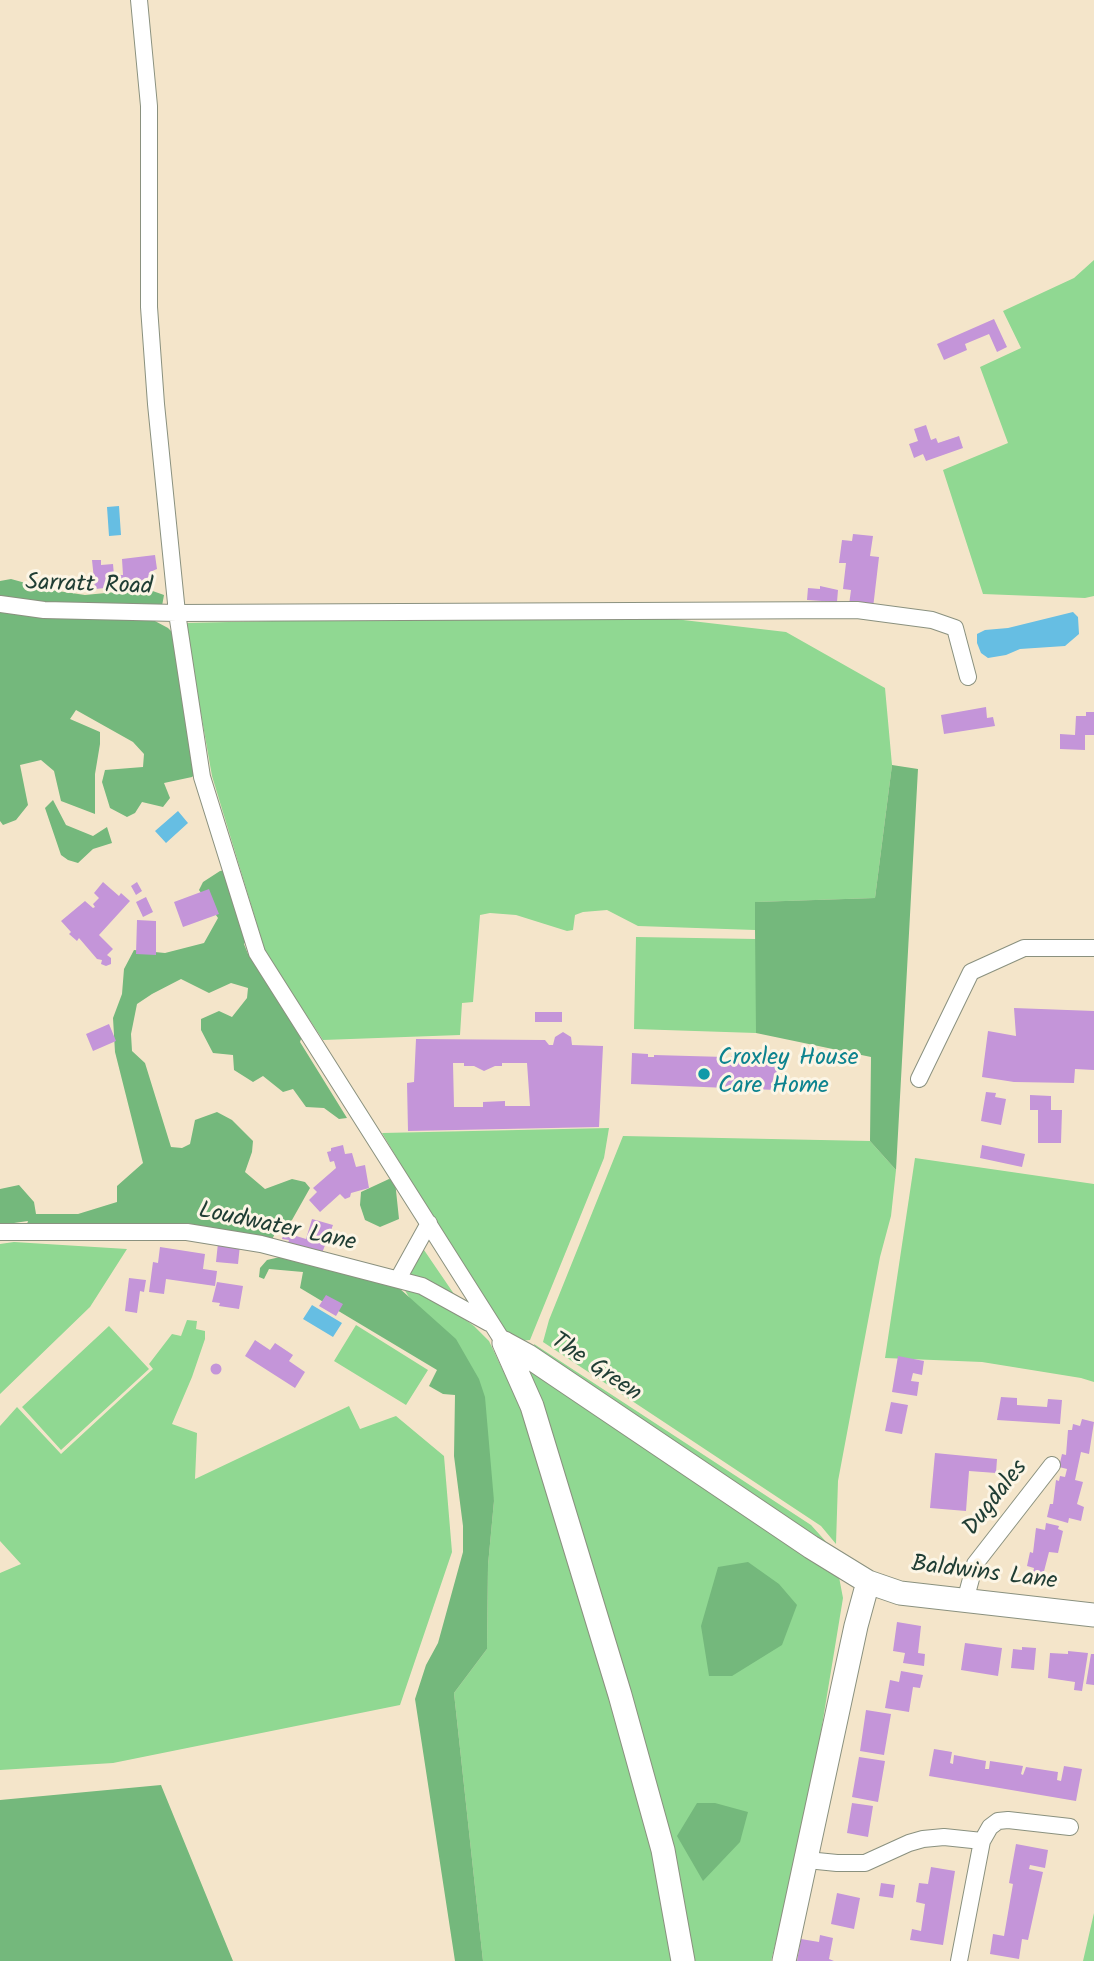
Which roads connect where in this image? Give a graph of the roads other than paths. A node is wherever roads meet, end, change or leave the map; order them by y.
1 (139, 0) edge
2 (0, 604) edge
3 (177, 613) junction
4 (968, 677) dead end
5 (1094, 948) edge
6 (919, 1079) dead end
7 (429, 1223) junction
8 (0, 1232) edge
9 (398, 1279) junction
10 (498, 1334) junction
11 (1052, 1465) dead end
12 (868, 1582) junction
13 (965, 1601) junction
14 (1094, 1615) edge
15 (1070, 1827) dead end
16 (982, 1840) junction
17 (807, 1860) junction
18 (683, 1961) edge
19 (785, 1961) edge
20 (960, 1961) edge

1 - 3 street
2 - 3 street, Sarratt Road
3 - 4 street, Sarratt Road
3 - 7 street
5 - 6 street
7 - 9 street
7 - 10 street
8 - 9 street, Loudwater Lane
9 - 10 street, Loudwater Lane
10 - 12 street, The Green
10 - 18 street, The Green
11 - 13 street, Dugdales
12 - 13 street, Baldwins Lane
12 - 17 street
13 - 14 street, Baldwins Lane
15 - 16 street
16 - 17 street
16 - 20 street
17 - 19 street

